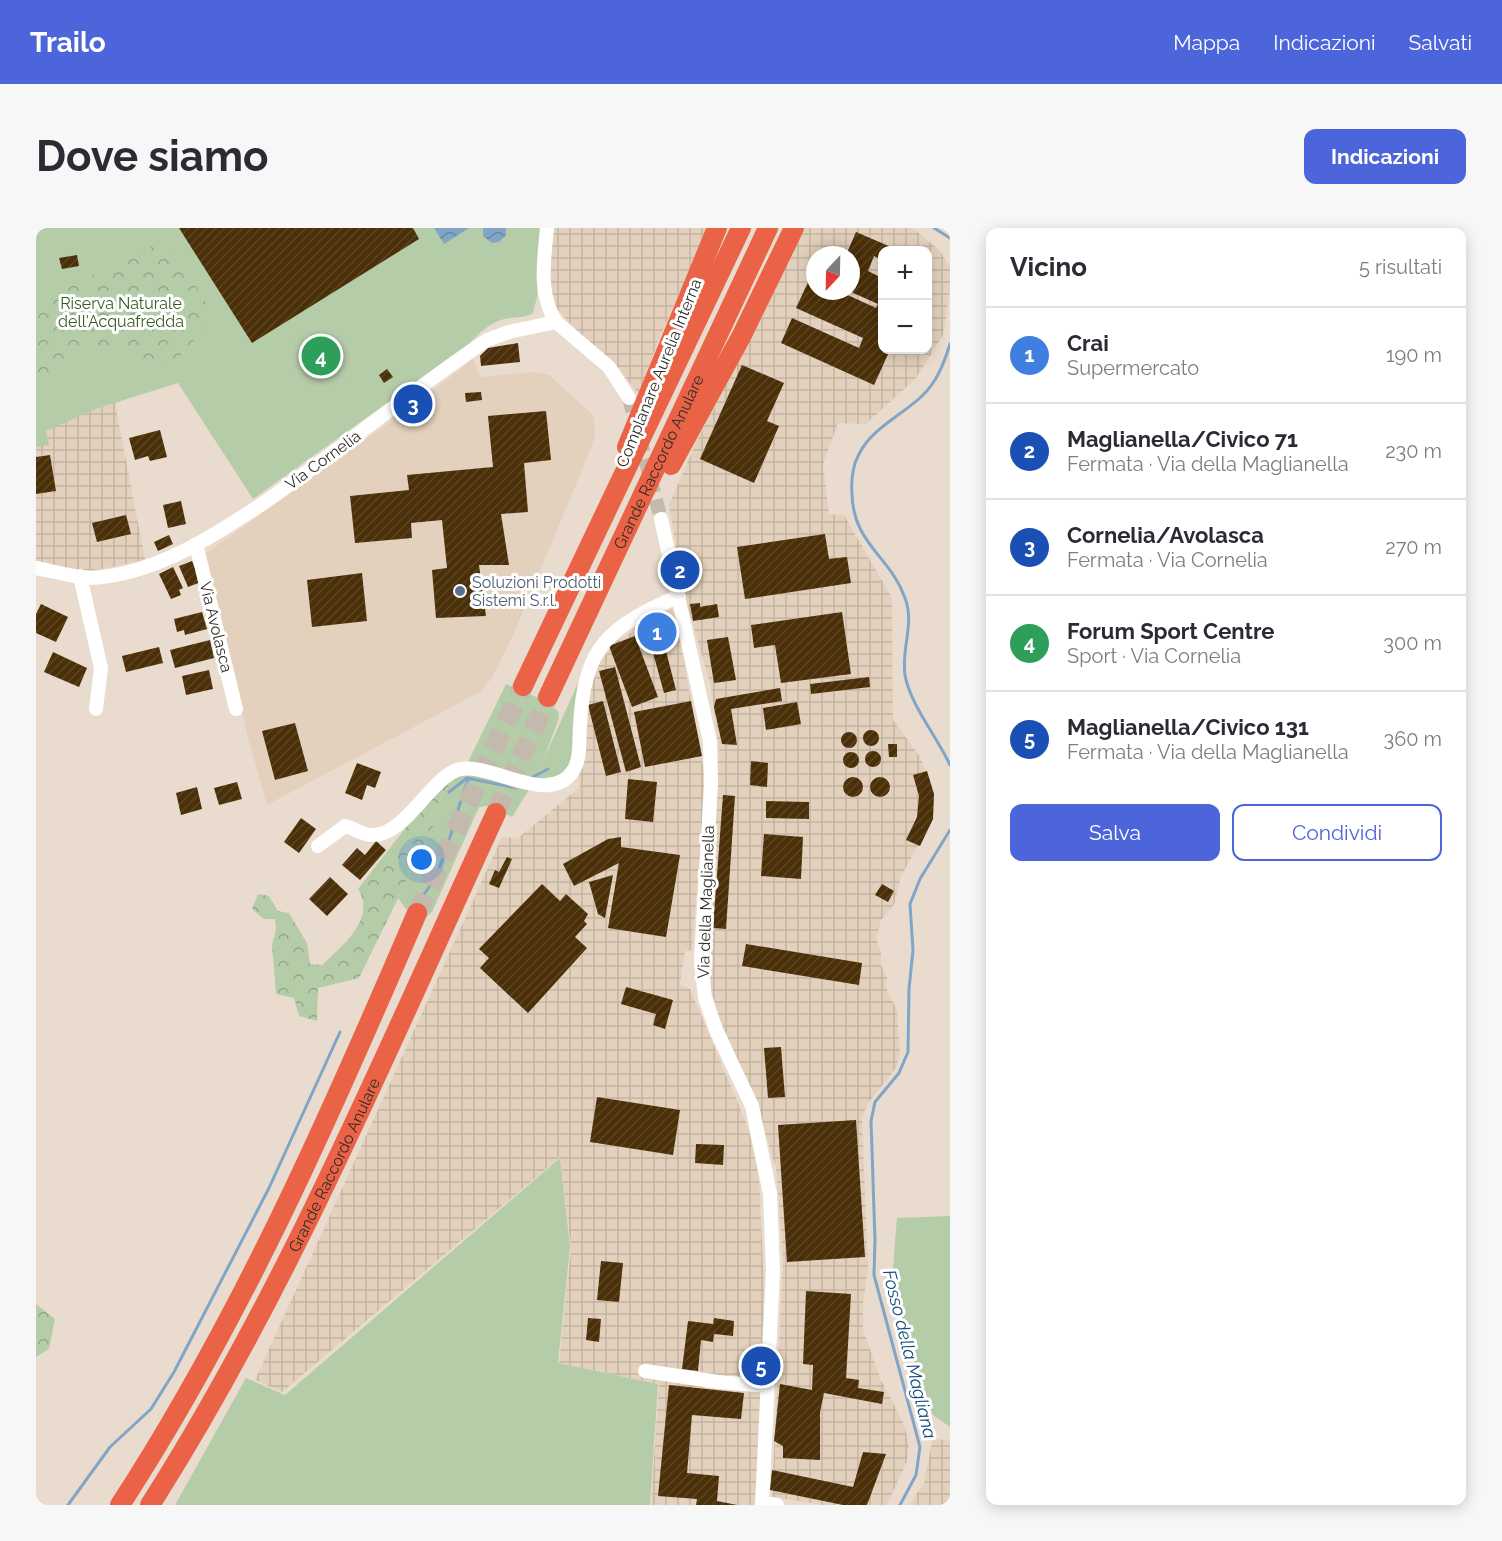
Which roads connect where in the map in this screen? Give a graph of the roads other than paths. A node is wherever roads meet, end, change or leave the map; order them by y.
1 (547, 228) edge
2 (717, 228) edge
3 (741, 228) edge
4 (768, 228) edge
5 (794, 228) edge
6 (556, 322) junction
7 (638, 397) junction
8 (631, 450) junction
9 (664, 465) junction
10 (649, 510) junction
11 (605, 519) joint
12 (196, 544) junction
13 (36, 568) edge
14 (80, 576) junction
15 (680, 596) junction
16 (524, 686) tunnel mouth
17 (548, 697) tunnel mouth
18 (96, 709) dead end
19 (236, 709) dead end
20 (496, 813) tunnel mouth
21 (318, 846) dead end
22 (417, 914) tunnel mouth
23 (645, 1371) dead end
24 (767, 1386) junction
25 (762, 1504) edge
26 (120, 1505) edge
27 (150, 1505) edge
28 (777, 1505) edge

1 - 6 street
2 - 7 highway, Complanare Aurelia Interna
3 - 8 highway, Grande Raccordo Anulare
4 - 9 highway, Grande Raccordo Anulare
5 - 9 highway
6 - 7 street
6 - 12 street, Via Cornelia
7 - 8 highway, Complanare Aurelia Interna
8 - 11 highway, Complanare Aurelia Interna
9 - 10 highway, Grande Raccordo Anulare
10 - 15 street, Via della Maglianella
10 - 17 highway, Grande Raccordo Anulare
11 - 16 highway, Grande Raccordo Anulare
12 - 14 street, Via Cornelia
12 - 19 street, Via Avolasca
13 - 14 street, Via Cornelia
14 - 18 street
15 - 21 street
15 - 24 street, Via della Maglianella
20 - 27 highway, Grande Raccordo Anulare
22 - 26 highway, Grande Raccordo Anulare
23 - 24 street
24 - 25 street, Via della Maglianella
25 - 28 street

